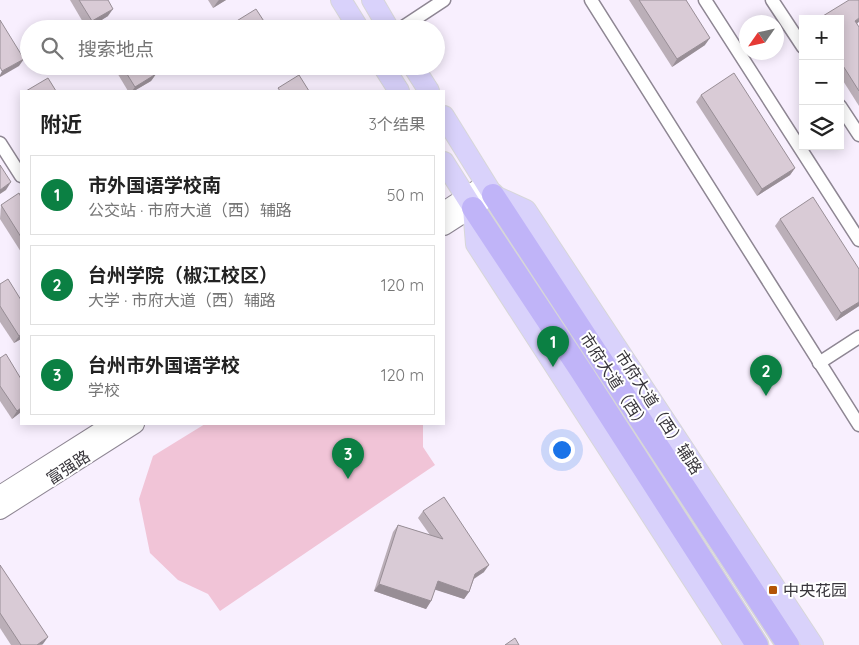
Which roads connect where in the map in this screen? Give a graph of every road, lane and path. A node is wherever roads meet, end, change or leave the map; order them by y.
1 (341, 0) edge
2 (372, 0) edge
3 (444, 0) edge
4 (591, 0) edge
5 (705, 0) edge
6 (772, 0) edge
7 (353, 20) edge
8 (384, 20) edge
9 (414, 20) edge
10 (799, 41) edge
11 (389, 75) edge
12 (419, 75) edge
13 (398, 90) edge
14 (428, 90) edge
15 (844, 112) edge
16 (445, 118) edge
17 (859, 135) edge
18 (0, 142) edge
19 (445, 164) edge
20 (20, 174) edge
21 (489, 190) junction
22 (470, 202) junction
23 (445, 210) edge
24 (445, 225) edge
25 (859, 240) edge
26 (859, 337) edge
27 (819, 363) junction
28 (110, 425) edge
29 (133, 425) edge
30 (859, 425) edge
31 (0, 495) edge
32 (0, 510) edge
33 (735, 645) edge
34 (757, 645) edge
35 (788, 645) edge
36 (813, 645) edge

1 - 7 main road
2 - 8 main road
3 - 9 street
4 - 27 street
5 - 25 street
6 - 10 street
11 - 13 main road
12 - 14 main road
15 - 17 street
16 - 21 main road, 市府大道（西）
18 - 20 street
19 - 22 main road, 市府大道（西）
21 - 22 main road
21 - 35 highway, 市府大道（西）
21 - 36 main road, 市府大道（西）辅路
22 - 23 main road
22 - 24 main road
22 - 33 main road
22 - 34 highway, 市府大道（西）
26 - 27 street
27 - 30 street
28 - 31 main road, 富强路
29 - 32 main road, 富强路

